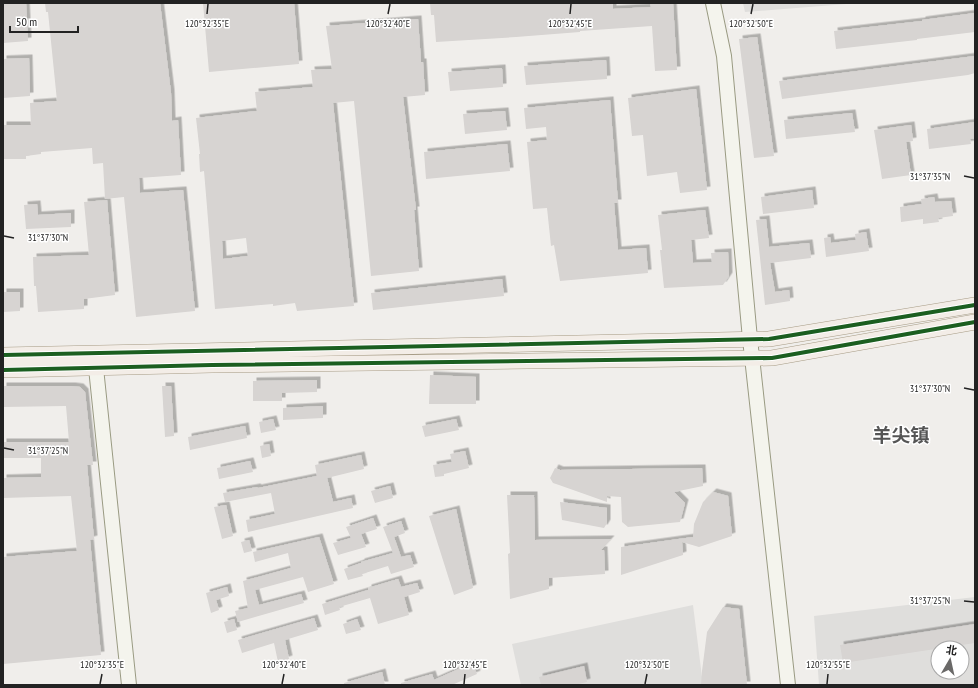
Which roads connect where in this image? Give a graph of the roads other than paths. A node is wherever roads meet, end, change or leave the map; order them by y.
1 (713, 3) edge
2 (975, 305) edge
3 (975, 322) edge
4 (750, 339) junction
5 (3, 354) edge
6 (752, 358) junction
7 (96, 368) junction
8 (3, 370) edge
9 (129, 685) edge
10 (788, 685) edge

1 - 4 street
2 - 4 main road
3 - 6 main road
4 - 5 main road
4 - 6 street
6 - 7 main road
6 - 10 street
7 - 8 main road
7 - 9 street

